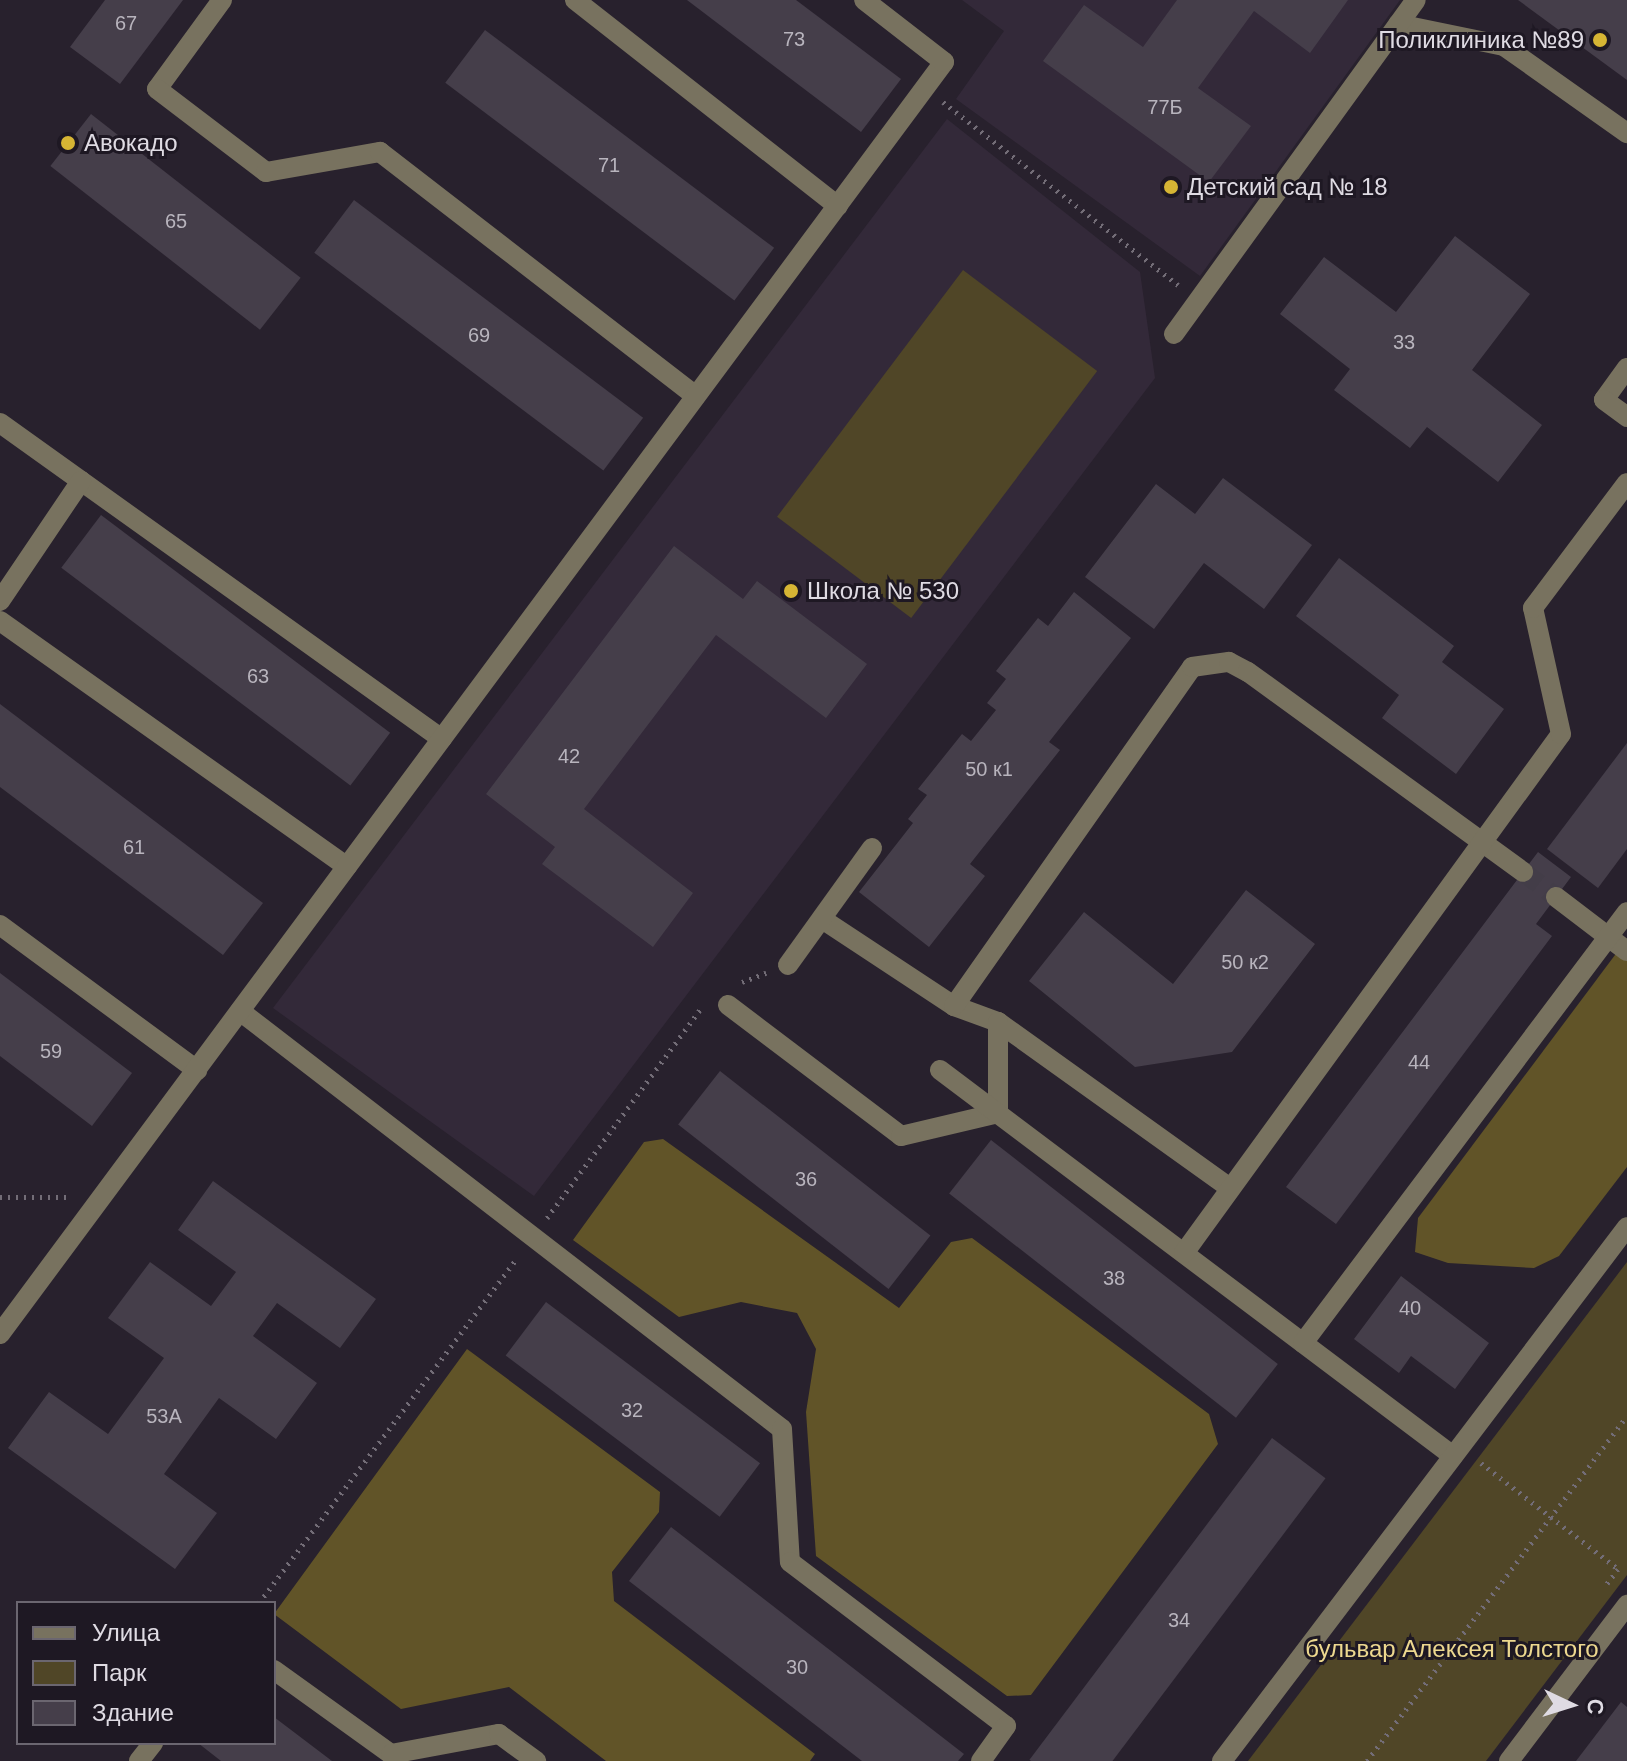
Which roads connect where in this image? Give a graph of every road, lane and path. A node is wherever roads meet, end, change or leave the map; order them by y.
1 (222, 0) edge
2 (575, 0) edge
3 (864, 0) edge
4 (1416, 0) edge
5 (1398, 24) junction
6 (940, 99) dead end
7 (1627, 133) edge
8 (838, 206) junction
9 (1182, 288) dead end
10 (1174, 334) dead end
11 (1627, 368) edge
12 (696, 396) junction
13 (1627, 417) edge
14 (0, 423) edge
15 (81, 481) junction
16 (1627, 483) edge
17 (0, 601) edge
18 (0, 621) edge
19 (442, 739) junction
20 (1481, 843) junction
21 (872, 848) dead end
22 (347, 867) junction
23 (1523, 872) tunnel mouth
24 (1556, 897) tunnel mouth
25 (1627, 912) edge
26 (822, 919) junction
27 (0, 925) edge
28 (1608, 937) junction
29 (1627, 951) edge
30 (788, 965) joint
31 (737, 984) dead end
32 (728, 1005) joint
33 (954, 1006) junction
34 (240, 1011) junction
35 (998, 1022) junction
36 (197, 1070) junction
37 (940, 1070) dead end
38 (998, 1113) junction
39 (1230, 1188) junction
40 (0, 1197) edge
41 (102, 1197) junction
42 (1627, 1227) edge
43 (533, 1236) junction
44 (1184, 1253) junction
45 (0, 1334) edge
46 (1303, 1343) junction
47 (1627, 1416) edge
48 (1453, 1456) junction
49 (1477, 1460) dead end
50 (1551, 1517) junction
51 (1601, 1591) dead end
52 (260, 1601) edge
53 (1627, 1605) edge
54 (276, 1671) edge
55 (151, 1745) edge
56 (139, 1761) edge
57 (536, 1761) edge
58 (981, 1761) edge
59 (1222, 1761) edge
60 (1367, 1761) edge
61 (1509, 1761) edge

1 - 12 street
2 - 8 street
3 - 8 street
4 - 5 street
5 - 7 street
5 - 10 street
6 - 9 path
8 - 12 street
11 - 13 street
12 - 19 street
14 - 15 street
15 - 17 street
15 - 19 street
16 - 20 street
18 - 22 street
19 - 22 street
20 - 23 street
20 - 33 street
20 - 39 street
21 - 26 street
22 - 34 street
24 - 28 street
25 - 28 street
26 - 30 street
26 - 33 street
27 - 36 street
28 - 29 street
28 - 46 street
30 - 31 path
32 - 38 street
32 - 43 path
33 - 35 street
34 - 36 street
34 - 43 street
35 - 38 street
35 - 39 street
36 - 41 street
37 - 38 street
38 - 44 street
39 - 44 street
40 - 41 path
41 - 45 street
42 - 48 street
43 - 52 path
43 - 58 street
44 - 46 street
46 - 48 street
47 - 50 path
48 - 59 street
49 - 50 path
50 - 51 path
50 - 60 path
53 - 61 street
54 - 57 street
55 - 56 street

